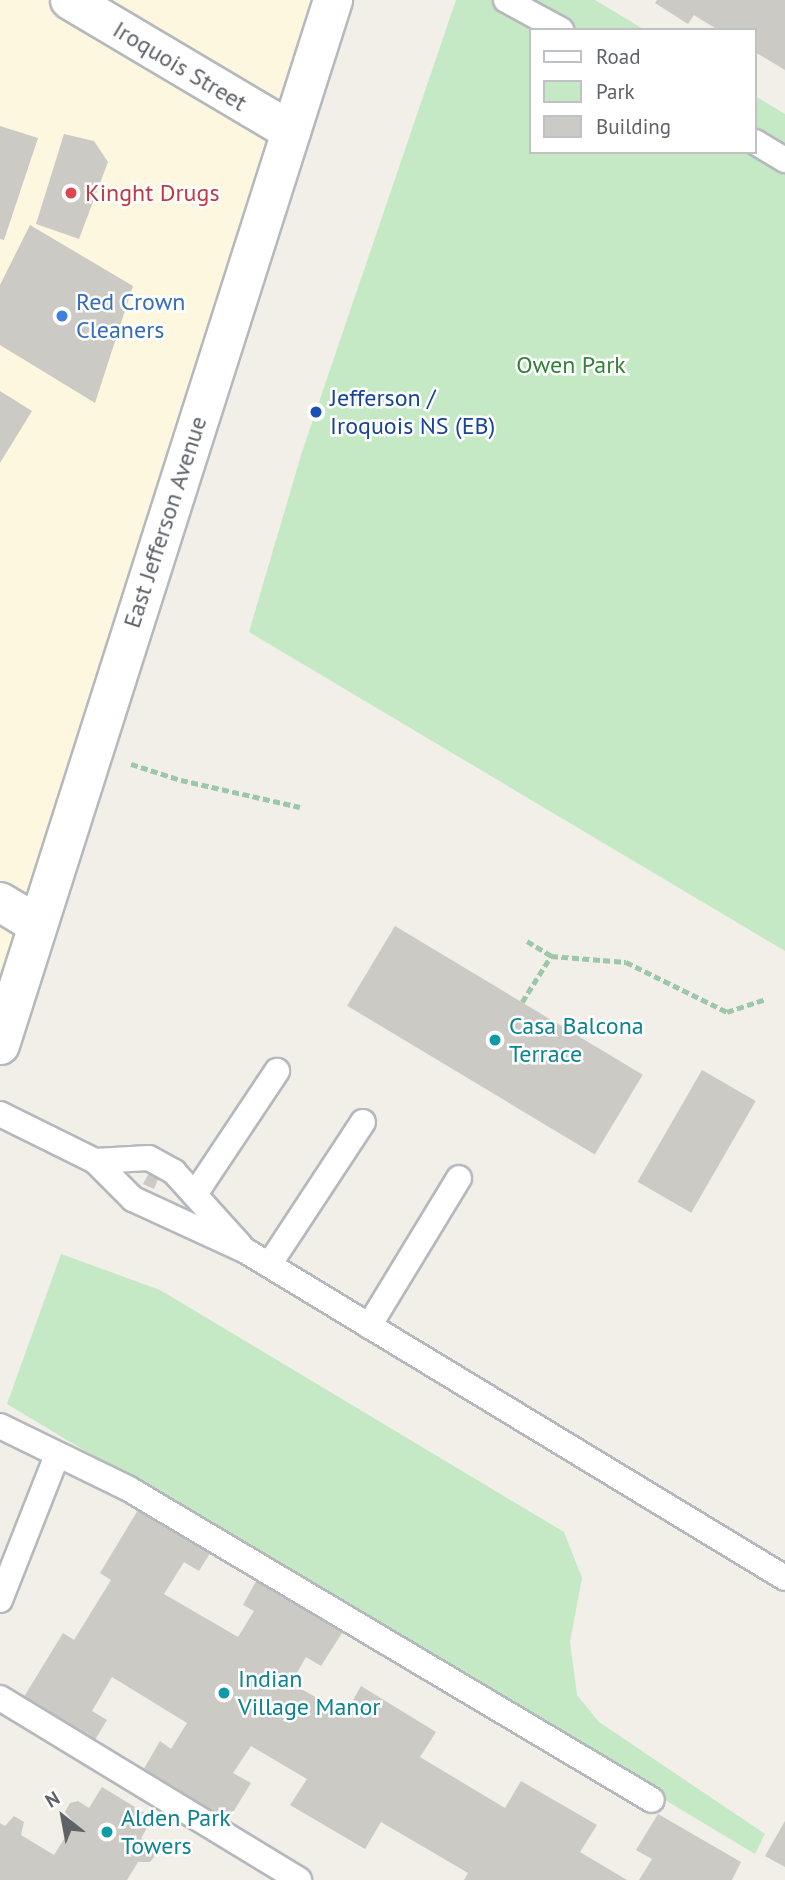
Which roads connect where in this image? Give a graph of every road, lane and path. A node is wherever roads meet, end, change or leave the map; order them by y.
1 (333, 0) edge
2 (506, 0) edge
3 (76, 2) edge
4 (557, 28) edge
5 (291, 131) junction
6 (757, 143) edge
7 (785, 160) edge
8 (92, 750) junction
9 (300, 807) dead end
10 (0, 902) edge
11 (36, 923) junction
12 (524, 940) dead end
13 (551, 956) junction
14 (766, 999) dead end
15 (522, 1002) dead end
16 (0, 1045) edge
17 (277, 1070) dead end
18 (0, 1114) edge
19 (363, 1122) dead end
20 (95, 1161) junction
21 (459, 1178) dead end
22 (195, 1194) junction
23 (246, 1251) junction
24 (269, 1265) junction
25 (369, 1326) junction
26 (0, 1426) edge
27 (57, 1455) junction
28 (785, 1578) edge
29 (0, 1601) edge
30 (0, 1698) edge
31 (652, 1800) dead end
32 (299, 1880) edge

1 - 5 main road, East Jefferson Avenue
2 - 4 lane
3 - 5 main road, Iroquois Street
5 - 8 main road, East Jefferson Avenue
6 - 7 lane
8 - 9 path
8 - 11 main road, East Jefferson Avenue
10 - 11 main road
11 - 16 main road, East Jefferson Avenue
12 - 13 path
13 - 14 path
13 - 15 path
17 - 22 lane
18 - 20 lane
19 - 24 lane
20 - 22 lane
20 - 23 lane
21 - 25 lane
22 - 23 lane
23 - 24 lane
24 - 25 lane
25 - 28 lane
26 - 27 lane
27 - 29 lane
27 - 31 lane
30 - 32 lane

